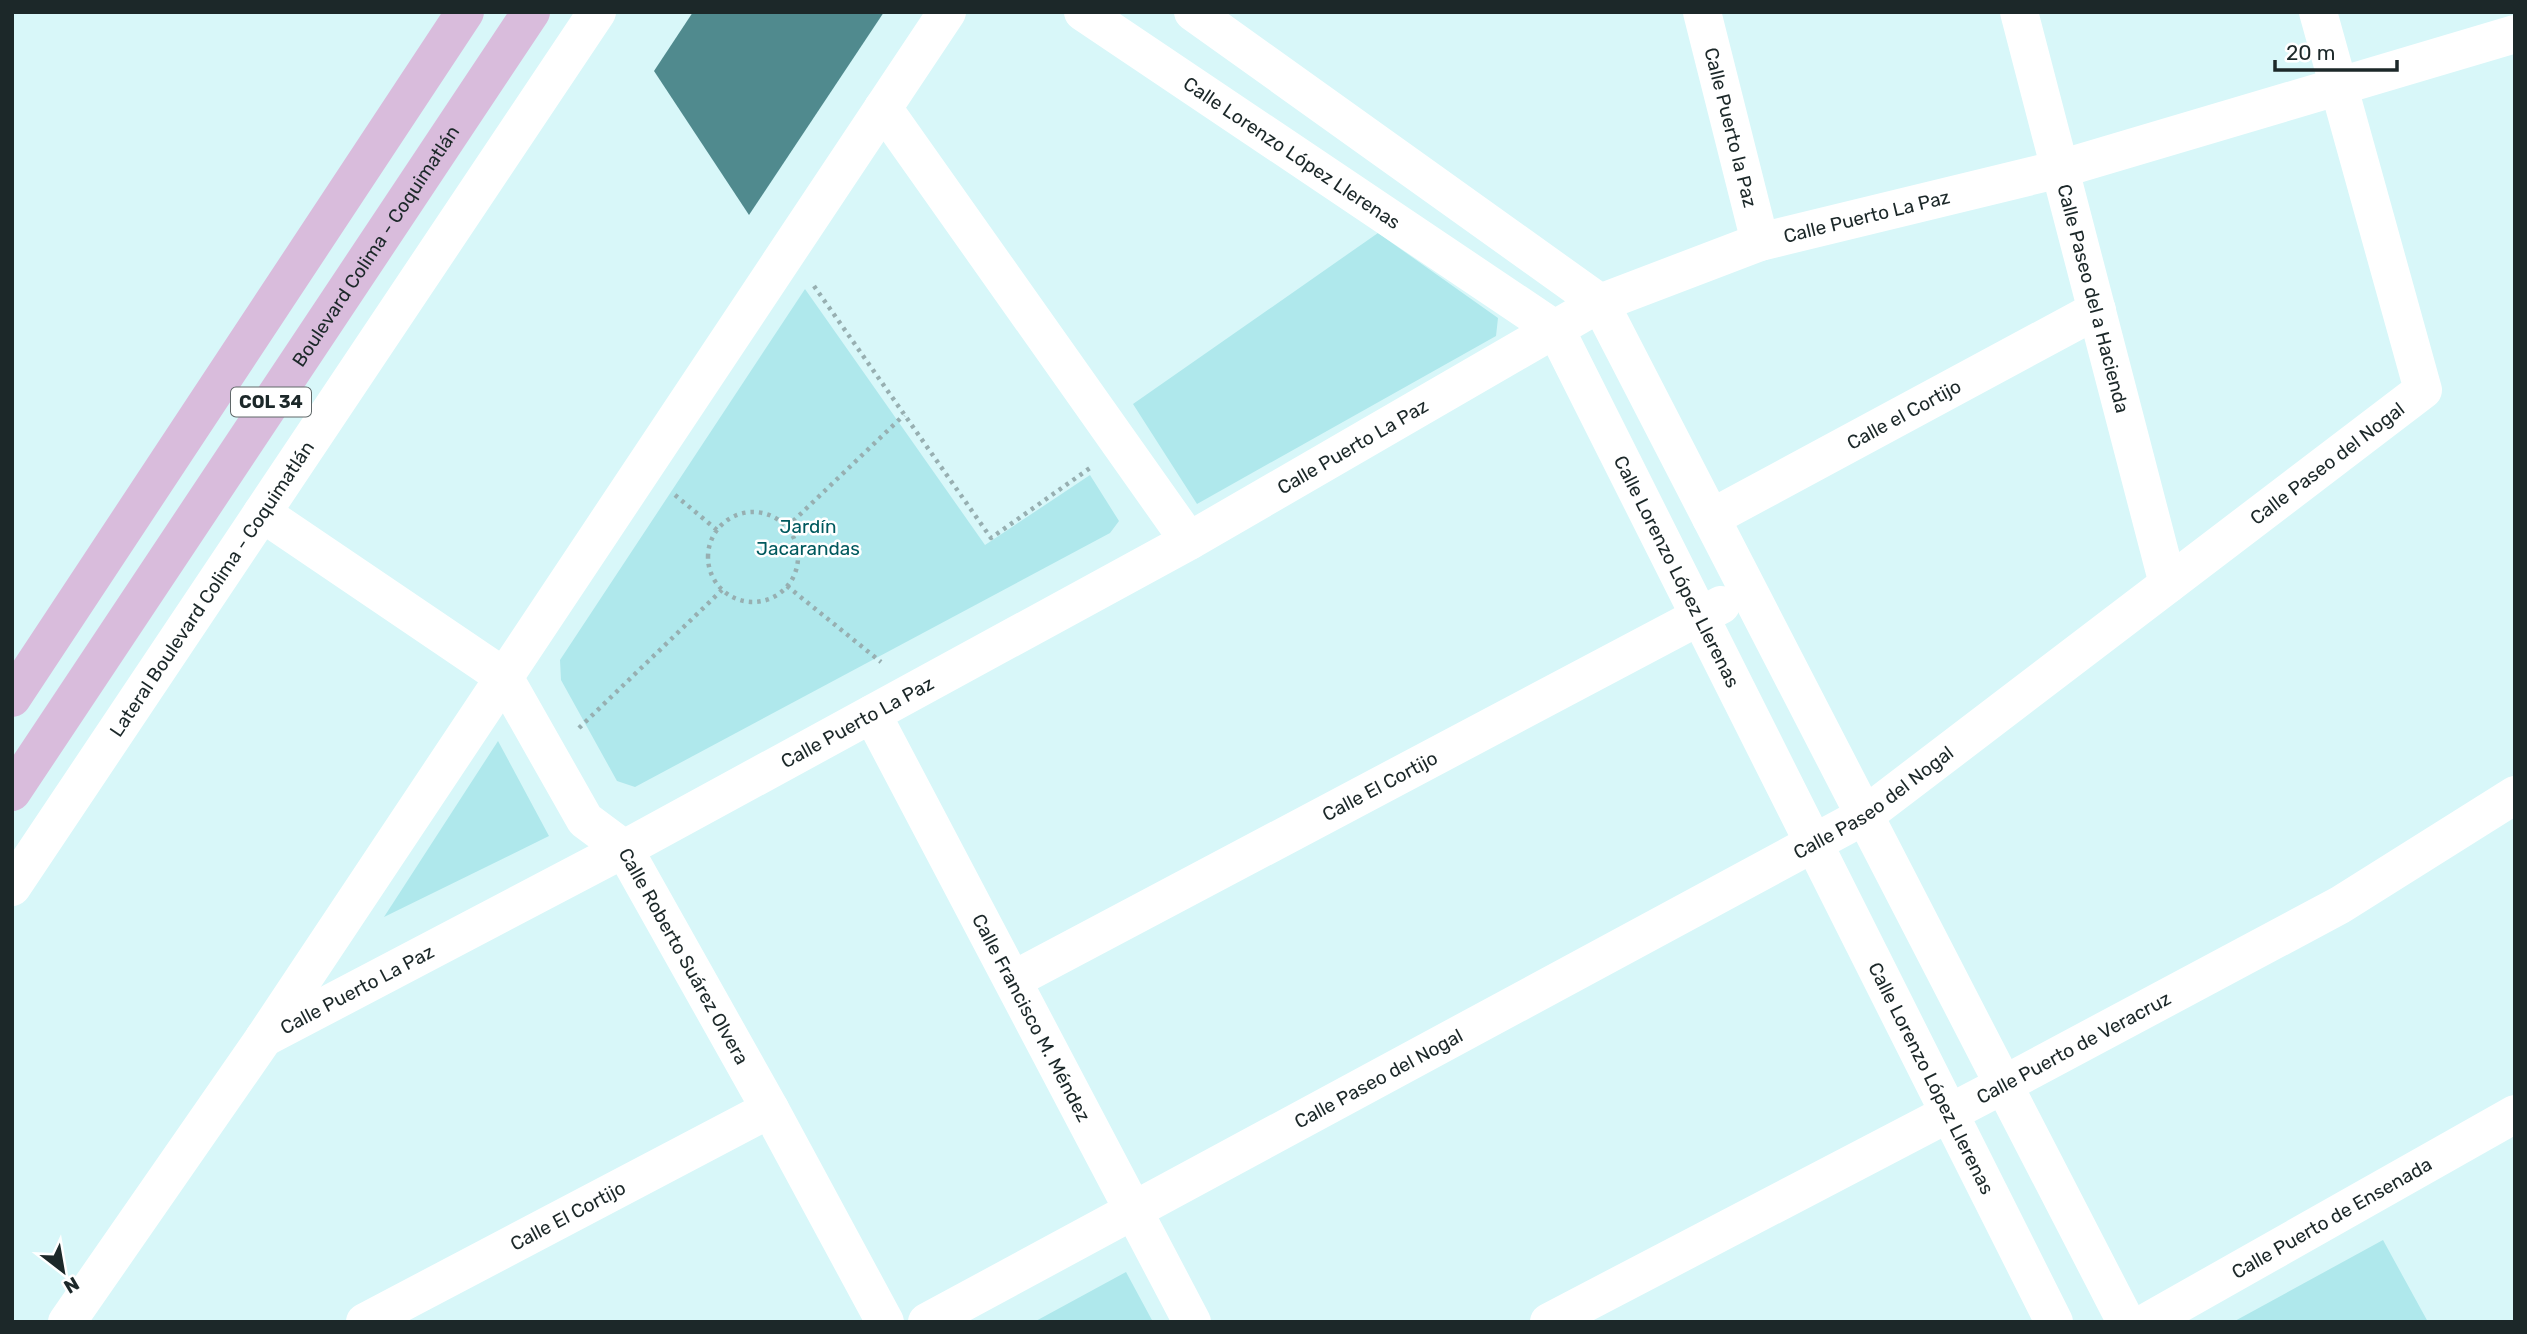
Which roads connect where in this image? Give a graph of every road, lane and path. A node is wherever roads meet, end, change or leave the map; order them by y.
1 (465, 12) edge
2 (531, 12) edge
3 (597, 12) edge
4 (947, 12) edge
5 (1083, 12) edge
6 (1194, 12) edge
7 (1703, 12) edge
8 (2019, 12) edge
9 (2318, 12) edge
10 (2515, 34) edge
11 (2338, 86) junction
12 (883, 108) junction
13 (2060, 169) junction
14 (1760, 242) junction
15 (808, 278) dead end
16 (1600, 303) junction
17 (2096, 310) junction
18 (1556, 330) junction
19 (904, 415) junction
20 (1097, 463) dead end
21 (669, 490) dead end
22 (262, 513) junction
23 (1711, 518) junction
24 (786, 527) junction
25 (717, 530) junction
26 (1189, 541) junction
27 (2168, 584) junction
28 (787, 586) junction
29 (722, 590) junction
30 (1748, 592) junction
31 (1699, 616) junction
32 (885, 665) dead end
33 (504, 677) junction
34 (12, 698) edge
35 (872, 714) junction
36 (576, 732) dead end
37 (12, 792) edge
38 (2515, 795) edge
39 (1864, 816) junction
40 (1813, 843) junction
41 (624, 849) junction
42 (12, 887) edge
43 (1013, 980) junction
44 (264, 1038) junction
45 (2003, 1085) junction
46 (770, 1109) junction
47 (1949, 1113) junction
48 (2515, 1114) edge
49 (1133, 1210) junction
50 (67, 1322) edge
51 (365, 1322) edge
52 (885, 1322) edge
53 (927, 1322) edge
54 (1192, 1322) edge
55 (1549, 1322) edge
56 (2054, 1322) edge
57 (2126, 1322) edge
58 (2147, 1322) edge

1 - 34 main road, COL 34
2 - 37 main road, Boulevard Colima - Coquimatlán / COL 34
3 - 22 street, Lateral Boulevard Colima - Coquimatlán
4 - 12 street
5 - 18 street, Calle Lorenzo López Llerenas
6 - 16 street
7 - 14 street, Calle Puerto la Paz
8 - 13 street, Calle Paseo del a Hacienda
9 - 11 street, Calle Paseo del Nogal
10 - 11 street, Calle Puerto La Paz
11 - 13 street, Calle Puerto La Paz
11 - 27 street, Calle Paseo del Nogal
12 - 26 street
12 - 33 street
13 - 14 street, Calle Puerto La Paz
13 - 17 street, Calle Paseo del a Hacienda
14 - 16 street, Calle Puerto La Paz
15 - 19 path
16 - 18 street, Calle Puerto La Paz
16 - 23 street
17 - 23 street, Calle el Cortijo
17 - 27 street, Calle Paseo del a Hacienda
18 - 26 street, Calle Puerto La Paz
18 - 31 street, Calle Lorenzo López Llerenas
19 - 20 path
19 - 24 path
21 - 25 path
22 - 33 street, Calle Roberto Suárez Olvera
22 - 42 street, Lateral Boulevard Colima - Coquimatlán
23 - 30 street
24 - 25 path
24 - 28 path
25 - 29 path
26 - 35 street, Calle Puerto La Paz
27 - 39 street, Calle Paseo del Nogal
28 - 29 path
28 - 32 path
29 - 36 path
30 - 31 street, Calle El Cortijo
30 - 39 street
31 - 40 street, Calle Lorenzo López Llerenas
31 - 43 street, Calle El Cortijo
33 - 41 street, Calle Roberto Suárez Olvera
33 - 44 street
35 - 41 street, Calle Puerto La Paz
35 - 43 street, Calle Francisco M. Méndez
38 - 45 street, Calle Puerto de Veracruz
39 - 40 street, Calle Paseo del Nogal
39 - 45 street
40 - 47 street, Calle Lorenzo López Llerenas
40 - 49 street, Calle Paseo del Nogal
41 - 44 street, Calle Puerto La Paz
41 - 46 street, Calle Roberto Suárez Olvera
43 - 49 street, Calle Francisco M. Méndez
44 - 50 street
45 - 47 street, Calle Puerto de Veracruz
45 - 57 street
46 - 51 street, Calle El Cortijo
46 - 52 street, Calle Roberto Suárez Olvera
47 - 55 street, Calle Puerto de Veracruz
47 - 56 street, Calle Lorenzo López Llerenas
48 - 58 street, Calle Puerto de Ensenada
49 - 53 street, Calle Paseo del Nogal
49 - 54 street, Calle Francisco M. Méndez

